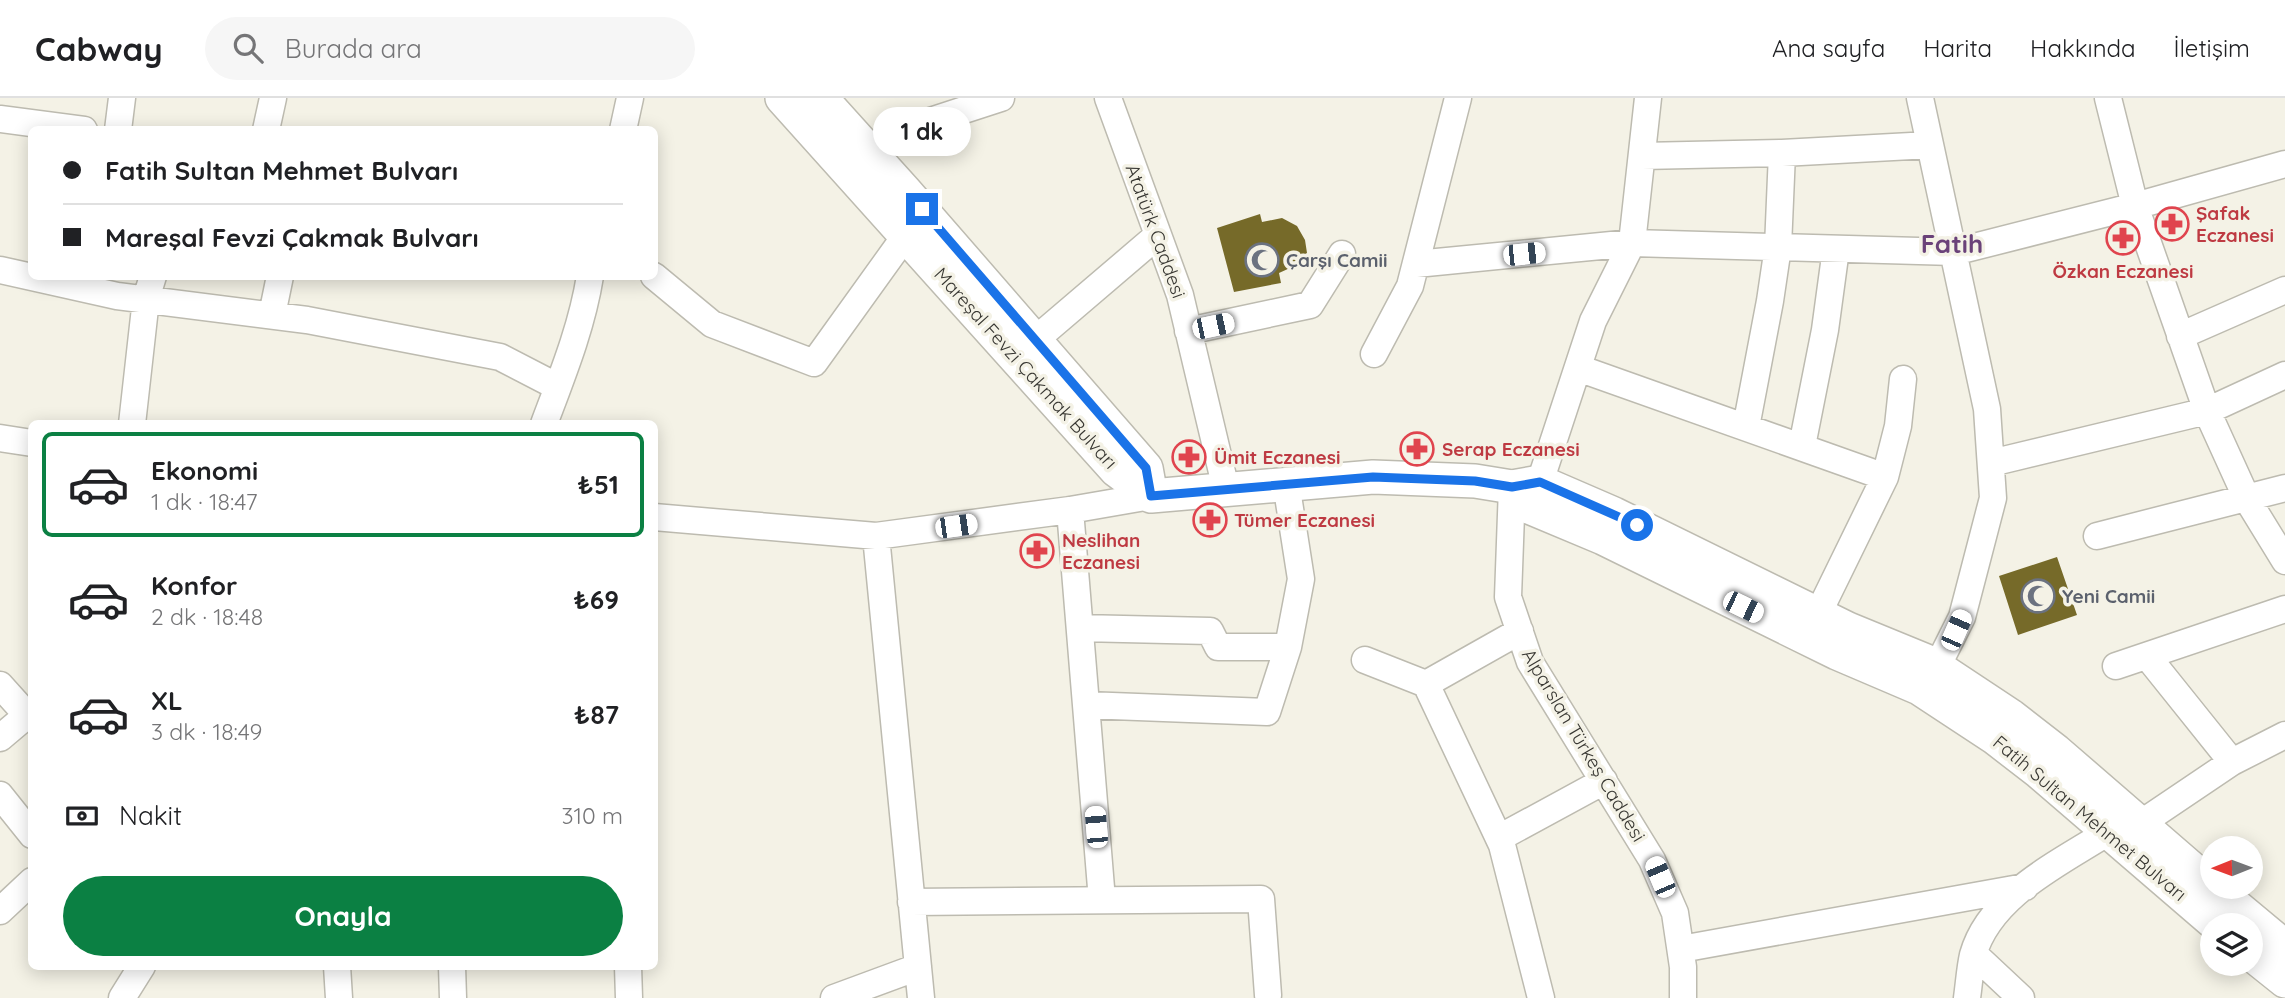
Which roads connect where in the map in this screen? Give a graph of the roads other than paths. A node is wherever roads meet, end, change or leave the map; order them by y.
1 (122, 98) edge
2 (272, 98) edge
3 (630, 98) edge
4 (782, 98) edge
5 (821, 98) edge
6 (1001, 98) edge
7 (1108, 98) edge
8 (1458, 98) edge
9 (1648, 98) edge
10 (1920, 98) edge
11 (2108, 98) edge
12 (0, 119) edge
13 (53, 126) edge
14 (118, 126) edge
15 (266, 126) edge
16 (623, 126) edge
17 (1930, 145) junction
18 (867, 148) junction
19 (1782, 153) junction
20 (1642, 156) junction
21 (2285, 164) edge
22 (2135, 206) junction
23 (906, 235) junction
24 (1158, 235) junction
25 (1632, 243) junction
26 (1778, 247) junction
27 (1836, 248) junction
28 (1954, 251) junction
29 (1342, 254) dead end
30 (1416, 264) junction
31 (0, 270) edge
32 (28, 276) edge
33 (658, 279) edge
34 (45, 280) edge
35 (279, 280) edge
36 (589, 280) edge
37 (150, 288) edge
38 (2285, 290) edge
39 (272, 315) junction
40 (1188, 331) junction
41 (2180, 336) junction
42 (1035, 340) junction
43 (1374, 354) dead end
44 (1578, 368) junction
45 (2285, 375) edge
46 (1903, 379) dead end
47 (558, 387) junction
48 (2207, 411) junction
49 (133, 420) edge
50 (546, 420) edge
51 (1745, 427) junction
52 (0, 438) edge
53 (28, 442) edge
54 (1802, 446) junction
55 (1990, 463) junction
56 (1885, 477) junction
57 (1297, 482) junction
58 (1526, 485) junction
59 (2285, 488) edge
60 (1226, 489) junction
61 (1151, 496) junction
62 (2246, 499) junction
63 (1070, 510) junction
64 (658, 517) edge
65 (876, 536) junction
66 (2097, 536) dead end
67 (2285, 561) edge
68 (2285, 609) edge
69 (1818, 614) junction
70 (1080, 628) junction
71 (1520, 631) junction
72 (1288, 647) junction
73 (2147, 656) junction
74 (1366, 660) dead end
75 (2116, 666) dead end
76 (1931, 679) junction
77 (1426, 684) junction
78 (0, 685) edge
79 (1086, 705) junction
80 (28, 712) edge
81 (28, 714) edge
82 (2285, 735) edge
83 (0, 738) edge
84 (2232, 762) junction
85 (1604, 781) junction
86 (0, 795) edge
87 (2140, 824) junction
88 (28, 830) edge
89 (2108, 832) junction
90 (1499, 838) junction
91 (2200, 876) edge
92 (28, 885) edge
93 (2025, 887) junction
94 (1102, 900) junction
95 (2229, 900) edge
96 (911, 902) junction
97 (0, 911) edge
98 (2203, 913) edge
99 (2285, 947) edge
100 (1681, 949) junction
101 (1974, 954) junction
102 (2263, 963) edge
103 (918, 967) junction
104 (139, 970) edge
105 (337, 970) edge
106 (452, 970) edge
107 (628, 970) edge
108 (2285, 981) edge
109 (1268, 995) dead end
110 (122, 998) edge
111 (339, 998) edge
112 (453, 998) edge
113 (629, 998) edge
114 (834, 998) edge
115 (921, 998) edge
116 (1541, 998) edge
117 (1683, 998) edge
118 (1967, 998) edge
119 (2021, 998) edge

1 - 14 street
2 - 15 street
3 - 16 street
4 - 23 main road, Mareşal Fevzi Çakmak Bulvarı
5 - 18 main road, Mareşal Fevzi Çakmak Bulvarı
6 - 18 street
7 - 24 street, Atatürk Caddesi
8 - 30 street
9 - 20 street, Alparslan Türkeş Caddesi
10 - 17 street
11 - 22 street
12 - 13 street
17 - 19 street
17 - 28 street
18 - 42 main road, Mareşal Fevzi Çakmak Bulvarı
19 - 20 street
19 - 26 street
20 - 25 street, Alparslan Türkeş Caddesi
21 - 22 street
22 - 28 street
22 - 41 street
23 - 33 street
23 - 61 main road, Mareşal Fevzi Çakmak Bulvarı
24 - 40 street, Atatürk Caddesi
24 - 42 street
25 - 26 street
25 - 30 street
25 - 44 street, Alparslan Türkeş Caddesi
26 - 27 street
26 - 51 street
27 - 28 street
27 - 54 street
28 - 55 street
29 - 40 street
30 - 43 street
31 - 32 street
34 - 37 street
35 - 39 street
36 - 47 street
37 - 39 street
37 - 49 street
38 - 41 street
39 - 47 street
40 - 60 street, Atatürk Caddesi
41 - 48 street
42 - 61 main road, Mareşal Fevzi Çakmak Bulvarı
44 - 51 street
44 - 58 street, Alparslan Türkeş Caddesi
45 - 48 street
46 - 56 street
47 - 50 street
48 - 55 street
48 - 62 street
51 - 54 street
52 - 53 street
54 - 56 street
55 - 76 street
56 - 69 street
57 - 58 main road, Fatih Sultan Mehmet Bulvarı
57 - 60 main road, Fatih Sultan Mehmet Bulvarı
57 - 72 street
58 - 69 main road, Fatih Sultan Mehmet Bulvarı
58 - 71 street, Alparslan Türkeş Caddesi
58 - 76 main road, Fatih Sultan Mehmet Bulvarı
59 - 62 street
60 - 61 main road, Fatih Sultan Mehmet Bulvarı
61 - 63 street
62 - 66 street
62 - 67 street
63 - 65 street
63 - 70 street
64 - 65 street
65 - 96 street
68 - 73 street
69 - 76 main road, Fatih Sultan Mehmet Bulvarı
70 - 72 street
70 - 79 street
71 - 77 street
71 - 85 street, Alparslan Türkeş Caddesi
72 - 79 street
73 - 75 street
73 - 84 street
74 - 77 street
76 - 87 main road, Fatih Sultan Mehmet Bulvarı
76 - 89 main road, Fatih Sultan Mehmet Bulvarı
77 - 90 street
78 - 80 street
79 - 94 street
81 - 83 street
82 - 84 street
84 - 87 street
85 - 90 street
85 - 100 street, Alparslan Türkeş Caddesi
86 - 88 street
87 - 91 main road, Fatih Sultan Mehmet Bulvarı
89 - 93 street
89 - 98 main road, Fatih Sultan Mehmet Bulvarı
90 - 116 street
92 - 97 street
93 - 100 street
93 - 101 street
94 - 96 street
94 - 109 street
95 - 99 main road, Fatih Sultan Mehmet Bulvarı
96 - 103 street
100 - 117 street, Alparslan Türkeş Caddesi
101 - 118 street
101 - 119 street
102 - 108 main road
103 - 114 street
103 - 115 street
104 - 110 street
105 - 111 street
106 - 112 street
107 - 113 street

